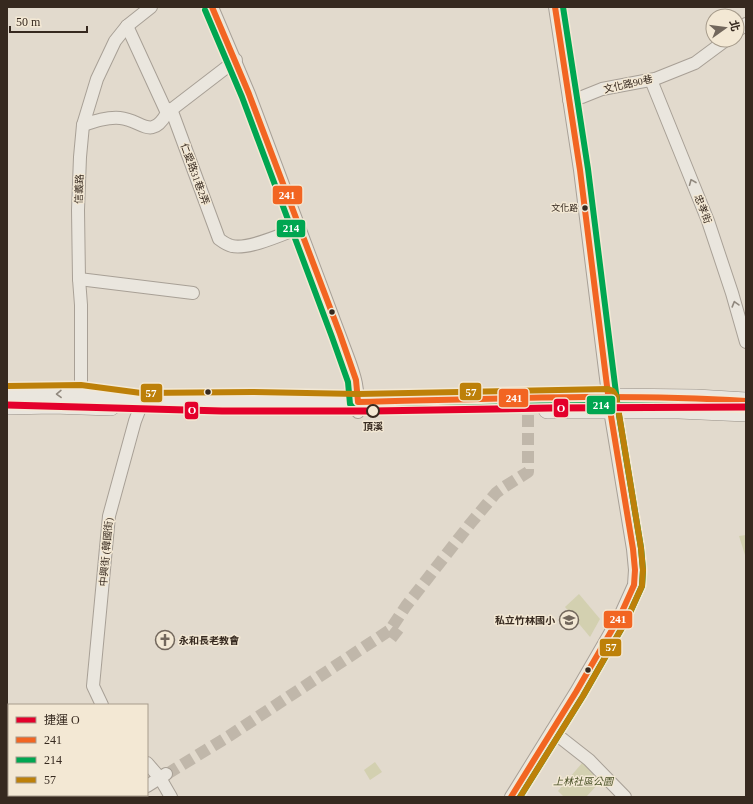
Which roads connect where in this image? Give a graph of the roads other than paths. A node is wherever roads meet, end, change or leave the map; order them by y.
1 (151, 7) edge
2 (212, 7) edge
3 (555, 7) edge
4 (127, 26) junction
5 (715, 48) edge
6 (236, 60) junction
7 (651, 80) junction
8 (569, 100) junction
9 (169, 111) junction
10 (83, 125) junction
11 (299, 228) junction
12 (79, 279) junction
13 (193, 293) dead end
14 (746, 342) edge
15 (81, 393) junction
16 (7, 394) edge
17 (746, 401) edge
18 (609, 404) junction
19 (140, 405) junction
20 (7, 406) edge
21 (358, 407) junction
22 (746, 413) edge
23 (102, 704) edge
24 (552, 731) junction
25 (148, 764) edge
26 (163, 776) junction
27 (148, 785) edge
28 (171, 797) edge
29 (512, 797) edge
30 (625, 797) edge

1 - 4 street, 信義路
2 - 6 street
3 - 8 street
4 - 9 street, 仁愛路31巷2弄
4 - 10 street, 信義路
5 - 7 street, 文化路90巷
6 - 9 street
6 - 11 street
7 - 8 street, 文化路90巷
14 -> 7 street, 忠孝街
8 - 18 street
9 - 10 street
9 - 11 street, 仁愛路31巷2弄
10 - 12 street, 信義路
11 - 21 street
12 - 13 street
12 - 15 street, 信義路
15 -> 16 main road
15 - 19 main road
17 - 18 main road
18 - 21 main road
18 - 22 main road
18 - 24 street
19 - 20 main road
19 - 21 main road
19 - 23 street, 中興街 (韓國街)
24 - 29 street
24 - 30 street
25 - 26 street
26 - 27 street
26 - 28 street

